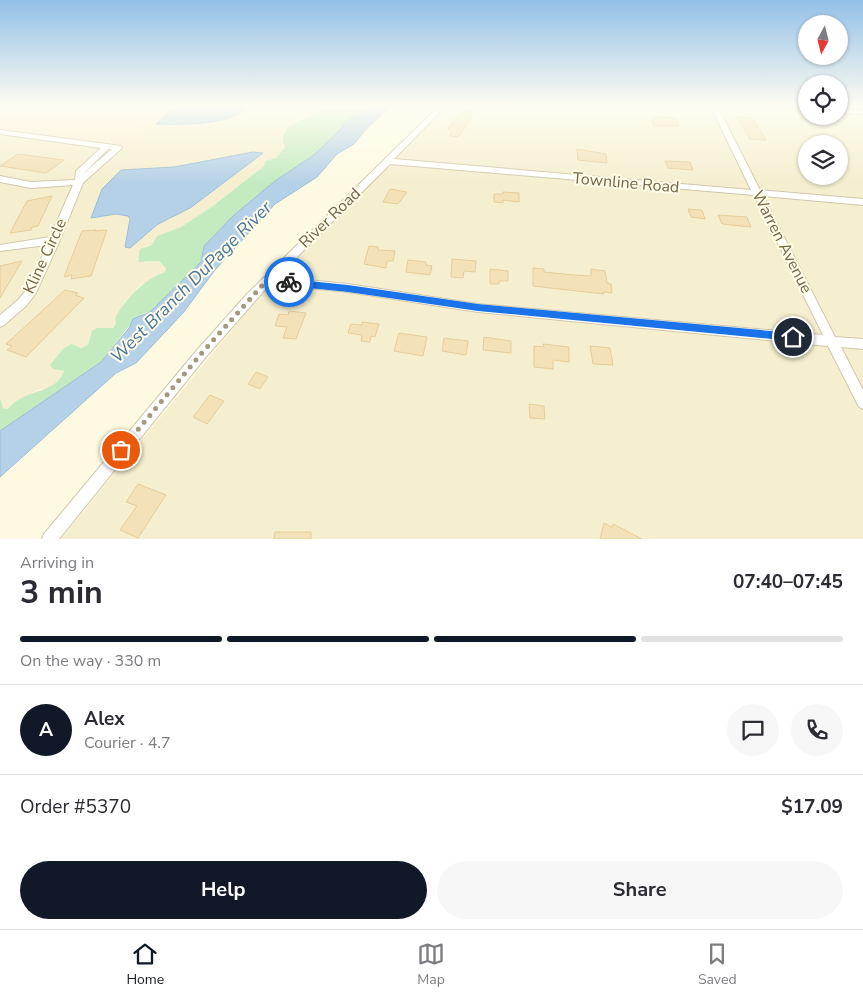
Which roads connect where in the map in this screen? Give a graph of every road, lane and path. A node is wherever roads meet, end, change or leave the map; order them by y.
1 (1, 132) edge
2 (417, 132) edge
3 (727, 132) edge
4 (107, 146) junction
5 (388, 161) junction
6 (0, 179) edge
7 (14, 182) junction
8 (79, 182) junction
9 (0, 185) edge
10 (757, 193) junction
11 (863, 202) edge
12 (55, 240) junction
13 (0, 248) edge
14 (267, 280) junction
15 (0, 322) edge
16 (832, 341) junction
17 (863, 344) edge
18 (863, 403) edge
19 (49, 539) edge

1 - 4 street
2 - 5 street, River Road
3 - 10 street, Warren Avenue
4 - 8 street, Kline Circle
4 - 8 street, Kline Circle
5 - 10 street, Townline Road
5 - 14 street, River Road
6 - 7 street
7 - 8 street
7 - 9 street
8 - 12 street, Kline Circle
10 - 11 street, Townline Road
10 - 16 street, Warren Avenue
12 - 13 street
12 - 15 street, Kline Circle
14 - 16 street
14 - 19 street, River Road
16 - 17 street
16 - 18 street, Warren Avenue

